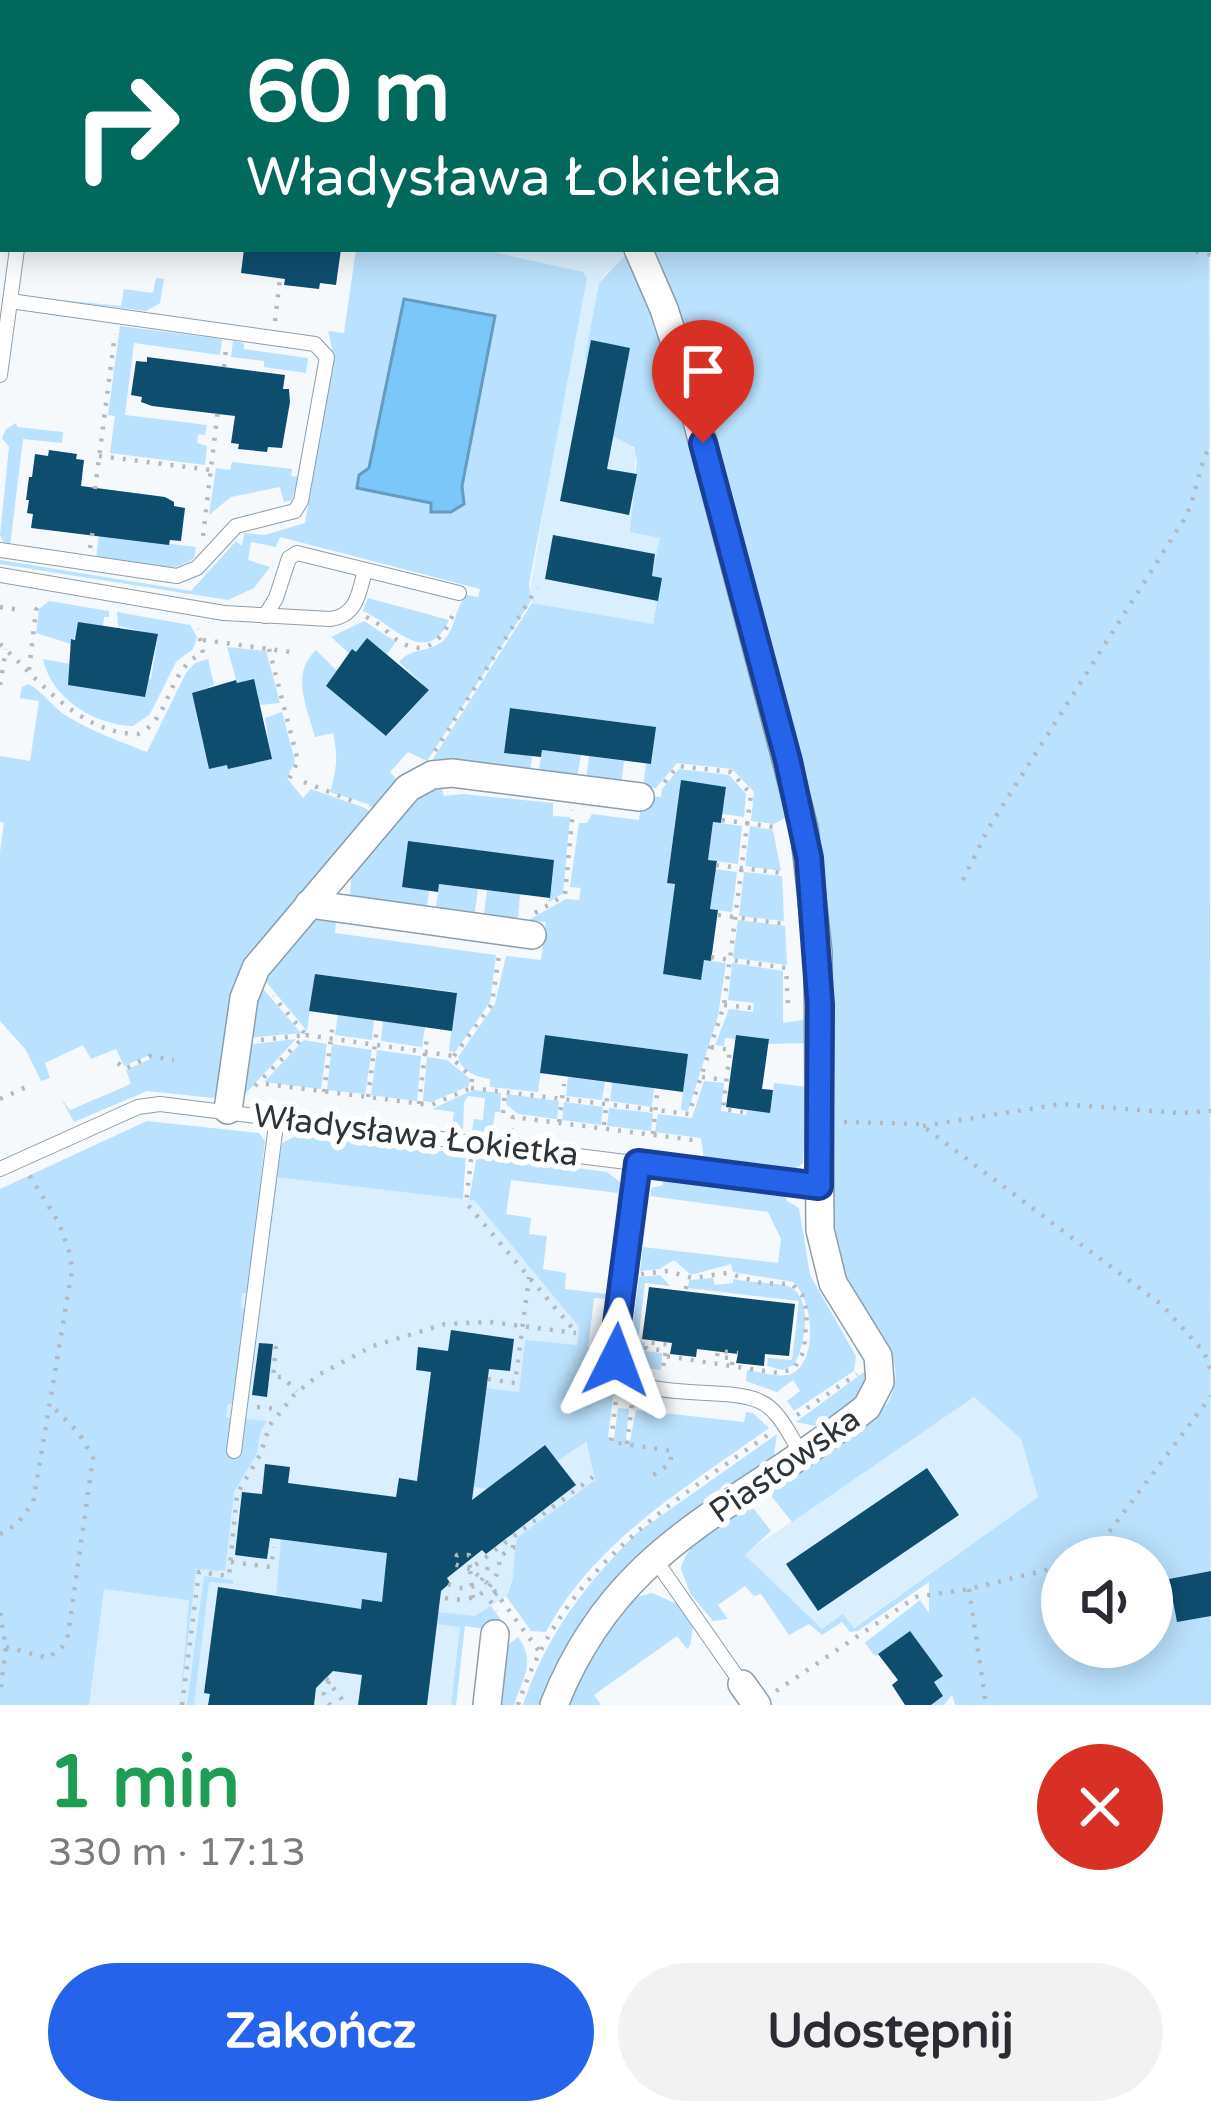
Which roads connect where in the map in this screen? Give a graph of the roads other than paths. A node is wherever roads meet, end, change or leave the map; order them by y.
1 (17, 252) edge
2 (639, 252) edge
3 (10, 301) junction
4 (0, 375) edge
5 (0, 550) edge
6 (365, 570) junction
7 (0, 575) edge
8 (459, 593) road end
9 (265, 616) junction
10 (648, 795) road end
11 (309, 904) junction
12 (532, 935) dead end
13 (236, 1111) junction
14 (277, 1117) junction
15 (638, 1163) junction
16 (0, 1169) edge
17 (819, 1186) junction
18 (234, 1450) dead end
19 (801, 1453) junction
20 (654, 1558) junction
21 (494, 1619) road end
22 (752, 1698) edge
23 (487, 1705) edge
24 (554, 1705) edge

1 - 3 lane
2 - 17 street
3 - 4 lane
3 - 5 lane
6 - 8 lane
6 - 9 lane
6 - 9 lane
7 - 9 lane
10 - 11 street
11 - 12 street
11 - 13 street
13 - 14 lane, Władysława Łokietka
13 - 16 lane, Władysława Łokietka
14 - 15 lane, Władysława Łokietka
14 - 18 lane
15 - 17 lane, Władysława Łokietka
15 - 19 lane
17 - 19 street, Piastowska
19 - 20 street, Piastowska
20 - 22 lane
20 - 24 street, Piastowska
21 - 23 street

